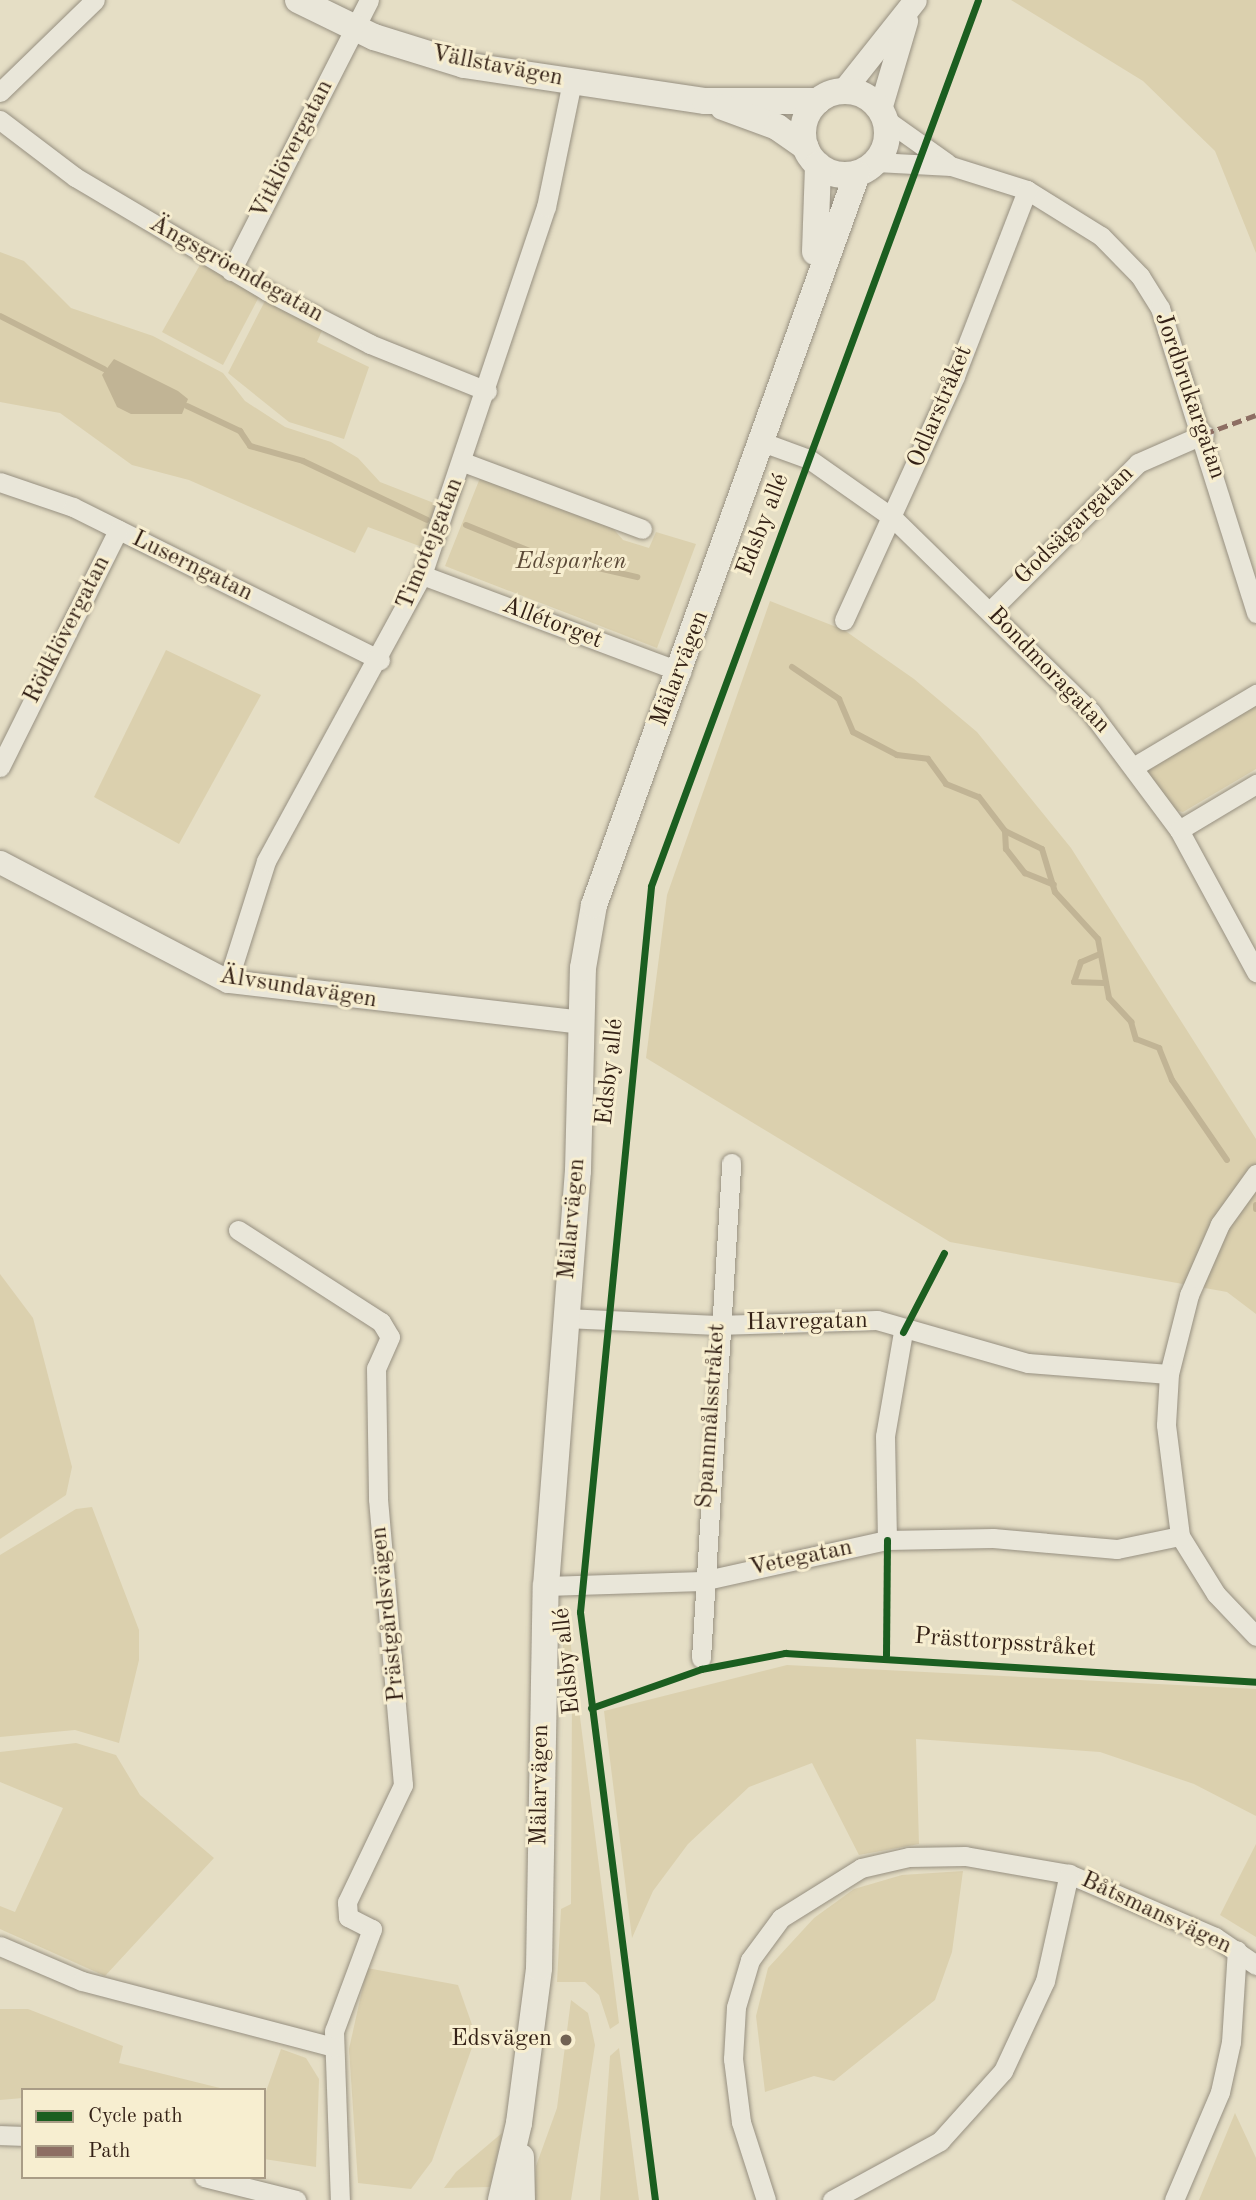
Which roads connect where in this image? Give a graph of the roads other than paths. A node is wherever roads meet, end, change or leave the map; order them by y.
1 (95, 0) edge
2 (298, 0) edge
3 (369, 0) edge
4 (910, 2) edge
5 (354, 29) junction
6 (572, 82) junction
7 (0, 92) edge
8 (842, 92) junction
9 (705, 101) junction
10 (818, 101) junction
11 (882, 114) junction
12 (0, 120) edge
13 (812, 156) junction
14 (951, 166) junction
15 (866, 168) junction
16 (1027, 190) junction
17 (231, 271) junction
18 (808, 310) junction
19 (487, 391) junction
20 (1203, 433) junction
21 (765, 443) junction
22 (463, 462) junction
23 (0, 482) edge
24 (893, 518) junction
25 (642, 529) dead end
26 (118, 530) junction
27 (422, 575) junction
28 (991, 610) junction
29 (1256, 613) edge
30 (844, 620) dead end
31 (380, 660) junction
32 (681, 672) junction
33 (1256, 694) edge
34 (1135, 766) junction
35 (0, 767) edge
36 (1256, 783) edge
37 (1179, 830) junction
38 (0, 862) edge
39 (1256, 972) edge
40 (228, 981) junction
41 (582, 1021) junction
42 (731, 1163) dead end
43 (1256, 1174) edge
44 (238, 1230) dead end
45 (565, 1318) junction
46 (718, 1325) junction
47 (903, 1332) junction
48 (1169, 1374) junction
49 (1180, 1536) junction
50 (887, 1541) junction
51 (702, 1581) junction
52 (546, 1586) junction
53 (1256, 1636) edge
54 (701, 1658) dead end
55 (1069, 1874) junction
56 (0, 1946) edge
57 (1237, 1950) junction
58 (1256, 1965) edge
59 (333, 2047) junction
60 (519, 2123) junction
61 (0, 2134) edge
62 (21, 2136) edge
63 (212, 2179) edge
64 (296, 2200) edge
65 (340, 2200) edge
66 (501, 2200) edge
67 (522, 2200) edge
68 (766, 2200) edge
69 (832, 2200) edge
70 (1174, 2200) edge

1 - 7 street
2 - 5 main road, Vällstavägen
3 - 5 street, Vitklövergatan
4 - 8 street
4 - 11 street
5 - 6 main road, Vällstavägen
5 - 17 street, Vitklövergatan
6 - 9 main road, Vällstavägen
6 - 19 street, Timotejgatan
8 - 10 main road
8 - 11 main road
9 - 10 main road, Vällstavägen
9 - 13 main road, Vällstavägen
10 - 13 main road
11 - 14 street, Jordbrukargatan
11 - 15 main road
12 - 17 street, Ängsgröendegatan
13 - 15 main road
13 - 18 main road, Mälarvägen
14 - 15 street, Jordbrukargatan
14 - 16 street, Jordbrukargatan
15 - 18 main road, Mälarvägen
16 - 20 street, Jordbrukargatan
16 - 24 street, Odlarstråket
17 - 19 street, Ängsgröendegatan
18 - 21 main road, Mälarvägen
19 - 22 street, Timotejgatan
20 - 28 street, Godsägargatan
20 - 29 street, Jordbrukargatan
21 - 24 street, Bondmoragatan
21 - 32 main road, Mälarvägen
22 - 25 street
22 - 27 street, Timotejgatan
23 - 26 street, Luserngatan
24 - 28 street, Bondmoragatan
24 - 30 street, Odlarstråket
26 - 31 street, Luserngatan
26 - 35 street, Rödklövergatan
27 - 31 street, Timotejgatan
27 - 32 street, Allétorget
28 - 34 street, Bondmoragatan
31 - 40 street, Timotejgatan
32 - 41 main road, Mälarvägen
33 - 34 street
34 - 37 street, Bondmoragatan
36 - 37 street
37 - 39 street, Bondmoragatan
38 - 40 street, Älvsundavägen
40 - 41 street, Älvsundavägen
41 - 45 main road, Mälarvägen
42 - 46 street, Spannmålsstråket
43 - 48 street
44 - 59 street, Prästgårdsvägen
45 - 46 street, Havregatan
45 - 52 main road, Mälarvägen
46 - 47 street, Havregatan
46 - 51 street, Spannmålsstråket
47 - 48 street, Havregatan
47 - 50 street
48 - 49 street
49 - 50 street, Vetegatan
49 - 53 street
50 - 51 street, Vetegatan
51 - 52 street, Vetegatan
51 - 54 street, Spannmålsstråket
52 - 60 main road, Mälarvägen
55 - 57 street, Båtsmansvägen
55 - 68 street, Båtsmansvägen
55 - 69 street
56 - 59 street
57 - 58 street, Båtsmansvägen
57 - 70 street
59 - 65 street, Prästgårdsvägen
60 - 66 main road, Mälarvägen
60 - 67 main road, Mälarvägen
61 - 62 street
63 - 64 street

